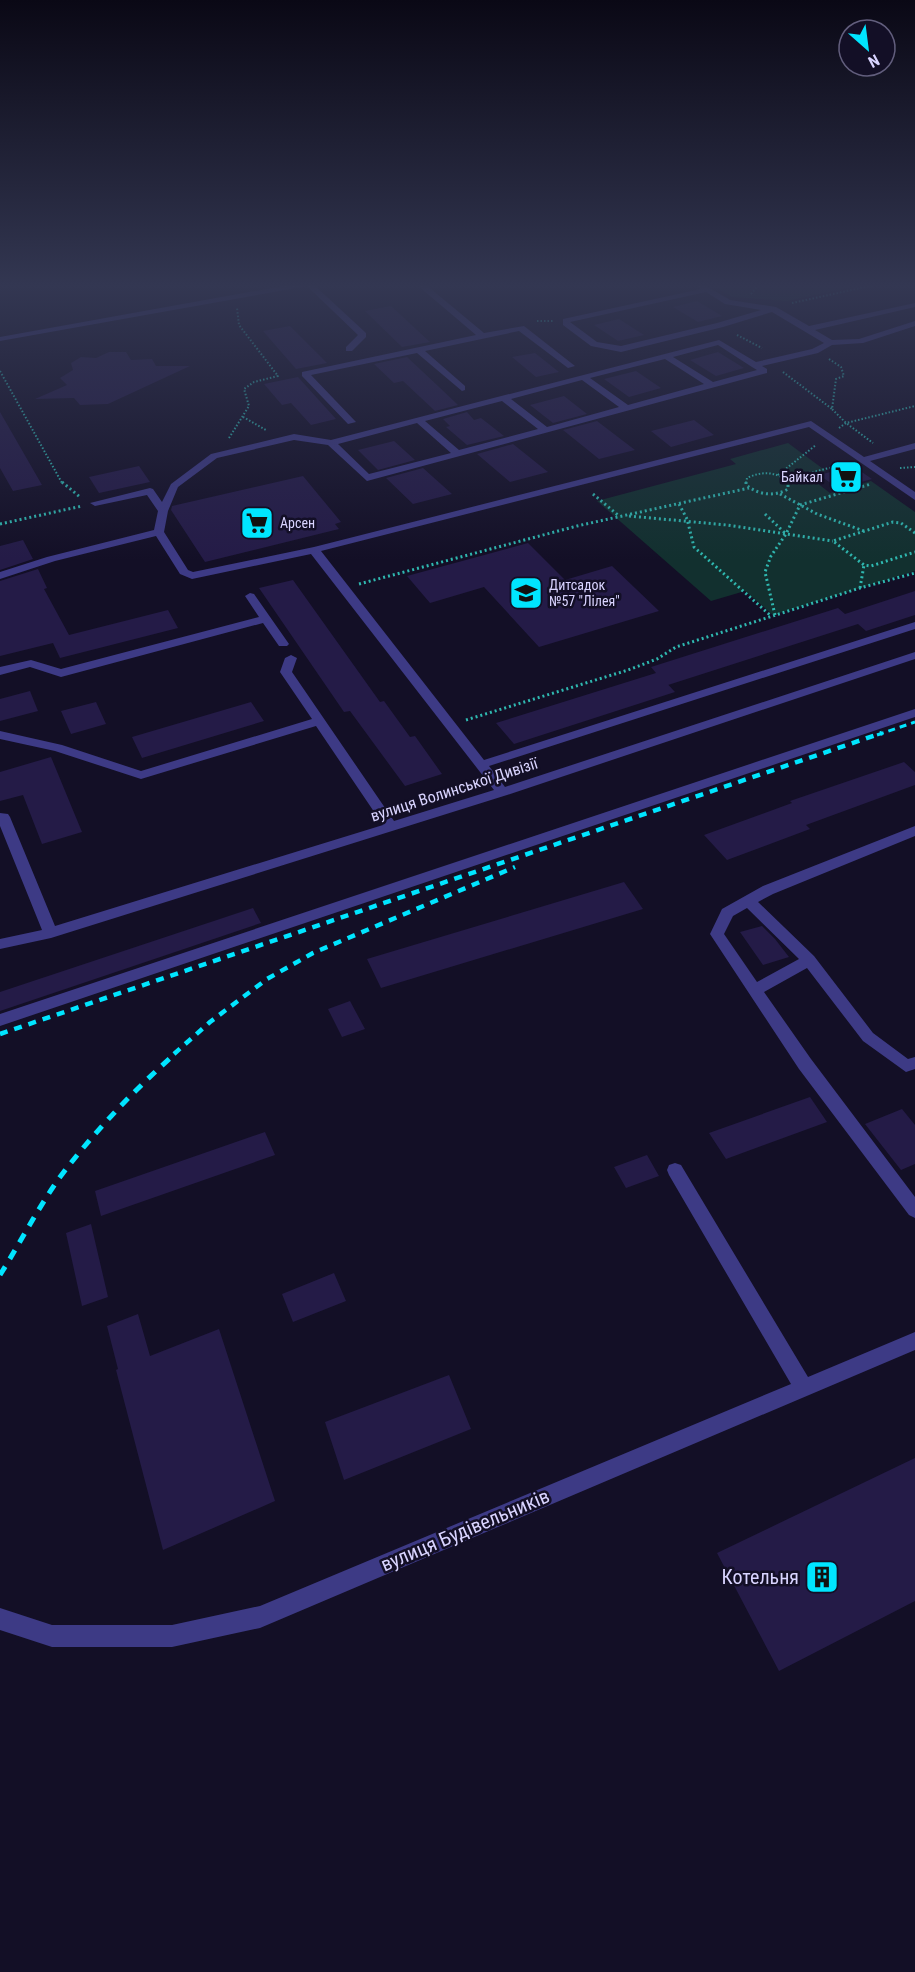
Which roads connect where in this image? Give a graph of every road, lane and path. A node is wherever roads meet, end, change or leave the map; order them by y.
1 (3, 376) edge
2 (278, 376) edge
3 (307, 376) edge
4 (448, 376) edge
5 (588, 376) edge
6 (697, 376) edge
7 (743, 376) edge
8 (844, 376) edge
9 (584, 377) junction
10 (799, 383) dead end
11 (711, 385) junction
12 (462, 388) dead end
13 (504, 398) junction
14 (915, 406) edge
15 (626, 408) junction
16 (832, 410) junction
17 (418, 420) junction
18 (351, 422) dead end
19 (846, 423) junction
20 (545, 429) junction
21 (828, 436) junction
22 (331, 443) junction
23 (915, 446) edge
24 (457, 453) junction
25 (887, 453) junction
26 (222, 454) junction
27 (233, 459) dead end
28 (863, 460) junction
29 (915, 467) edge
30 (198, 468) junction
31 (899, 468) dead end
32 (778, 476) junction
33 (889, 478) junction
34 (784, 479) junction
35 (581, 483) junction
36 (749, 488) junction
37 (780, 493) junction
38 (73, 494) dead end
39 (915, 497) edge
40 (95, 503) joint
41 (679, 504) junction
42 (800, 504) junction
43 (163, 511) junction
44 (765, 514) dead end
45 (625, 516) junction
46 (619, 517) junction
47 (688, 522) junction
48 (0, 524) edge
49 (865, 531) junction
50 (159, 532) junction
51 (915, 533) edge
52 (786, 534) junction
53 (833, 541) junction
54 (314, 550) junction
55 (915, 552) edge
56 (864, 565) junction
57 (915, 573) edge
58 (0, 576) edge
59 (345, 588) junction
60 (860, 588) junction
61 (250, 596) dead end
62 (773, 615) junction
63 (266, 619) junction
64 (915, 625) edge
65 (283, 644) dead end
66 (915, 656) edge
67 (291, 658) dead end
68 (0, 671) edge
69 (915, 713) edge
70 (319, 721) junction
71 (450, 726) junction
72 (0, 735) edge
73 (480, 765) junction
74 (502, 792) junction
75 (0, 818) edge
76 (391, 827) junction
77 (915, 831) edge
78 (748, 901) junction
79 (51, 933) junction
80 (0, 944) edge
81 (808, 960) junction
82 (755, 990) junction
83 (0, 1020) edge
84 (915, 1064) edge
85 (675, 1170) dead end
86 (915, 1210) edge
87 (915, 1341) edge
88 (804, 1388) junction
89 (0, 1619) edge

1 - 38 path
2 - 26 path
3 - 18 street
4 - 12 street
5 - 9 street
6 - 11 street
7 - 11 street
8 - 16 path
9 - 13 street
9 - 15 street
10 - 16 path
11 - 15 street
13 - 17 street
13 - 20 street
14 - 19 path
15 - 20 street
16 - 19 path
17 - 22 street
17 - 24 street
19 - 21 path
19 - 25 path
20 - 24 street
21 - 28 street
21 - 32 path
21 - 35 street
22 - 24 street
22 - 26 street
23 - 25 street
25 - 28 street
26 - 30 street
27 - 30 street
28 - 33 street
28 - 34 path
29 - 31 path
30 - 43 street
32 - 34 path
32 - 36 path
33 - 39 street
33 - 42 path
34 - 37 path
35 - 46 path
35 - 54 street
36 - 37 path
36 - 41 path
37 - 42 path
40 - 43 street
40 - 48 path
41 - 45 path
41 - 47 path
42 - 49 path
42 - 52 path
43 - 50 street
44 - 52 path
45 - 46 path
45 - 47 path
46 - 59 path
47 - 52 path
47 - 62 path
49 - 51 path
49 - 53 path
50 - 54 street
50 - 58 street
52 - 53 path
52 - 62 path
53 - 56 path
54 - 59 street
55 - 56 path
56 - 60 path
57 - 60 path
59 - 71 street
60 - 62 path
61 - 63 street
62 - 71 path
63 - 65 street
63 - 68 street
64 - 73 street
66 - 74 street, вулиця Волинської Дивізії
67 - 70 street
69 - 83 street
70 - 72 street
70 - 76 street
71 - 73 street
73 - 74 street
74 - 76 street, вулиця Волинської Дивізії
75 - 79 street
76 - 79 street, вулиця Волинської Дивізії
77 - 78 street
78 - 81 street
78 - 82 street
79 - 80 street, вулиця Волинської Дивізії
81 - 82 street
81 - 84 street
82 - 86 street
85 - 88 street
87 - 88 street, вулиця Будівельників
88 - 89 street, вулиця Будівельників

